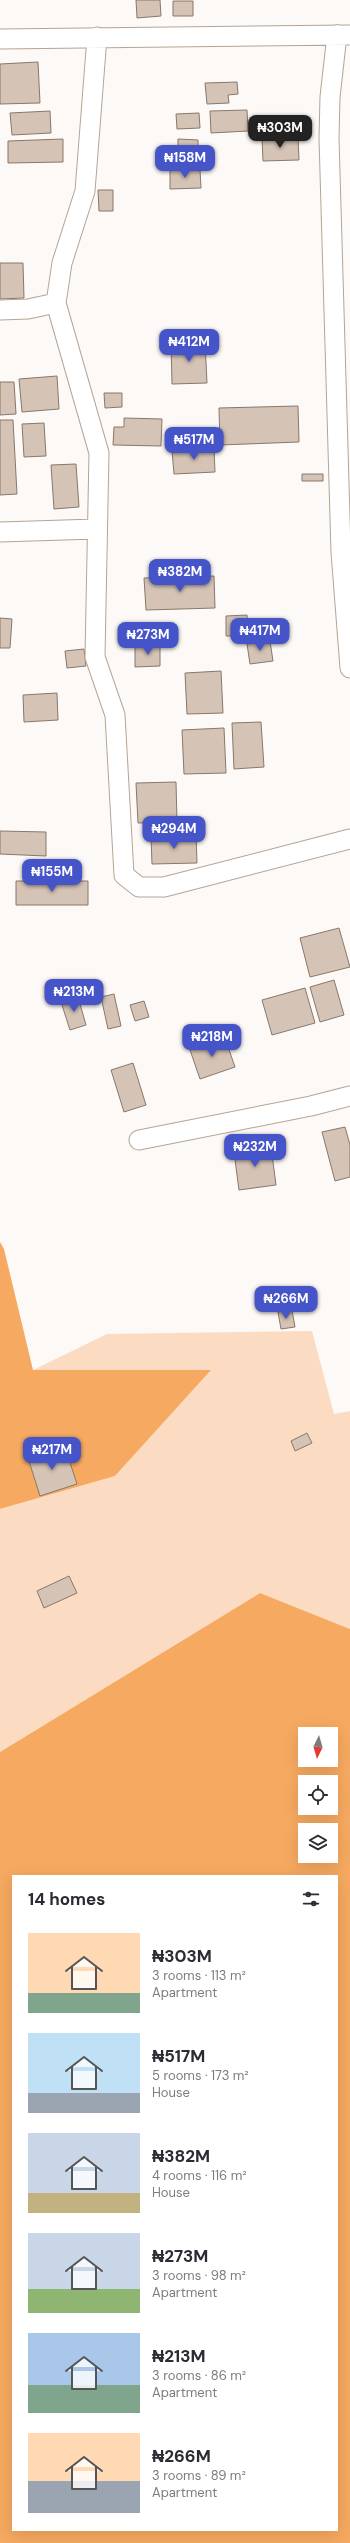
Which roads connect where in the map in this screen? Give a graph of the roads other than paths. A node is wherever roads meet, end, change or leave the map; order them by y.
1 (344, 35) edge
2 (97, 37) junction
3 (0, 39) edge
4 (56, 303) junction
5 (0, 310) edge
6 (96, 529) junction
7 (0, 532) edge
8 (350, 668) edge
9 (350, 839) edge
10 (350, 1096) edge
11 (140, 1140) dead end

1 - 2 street
1 - 8 street
2 - 3 street
2 - 4 street
4 - 5 street
4 - 6 street
6 - 7 street
6 - 9 street
10 - 11 street

